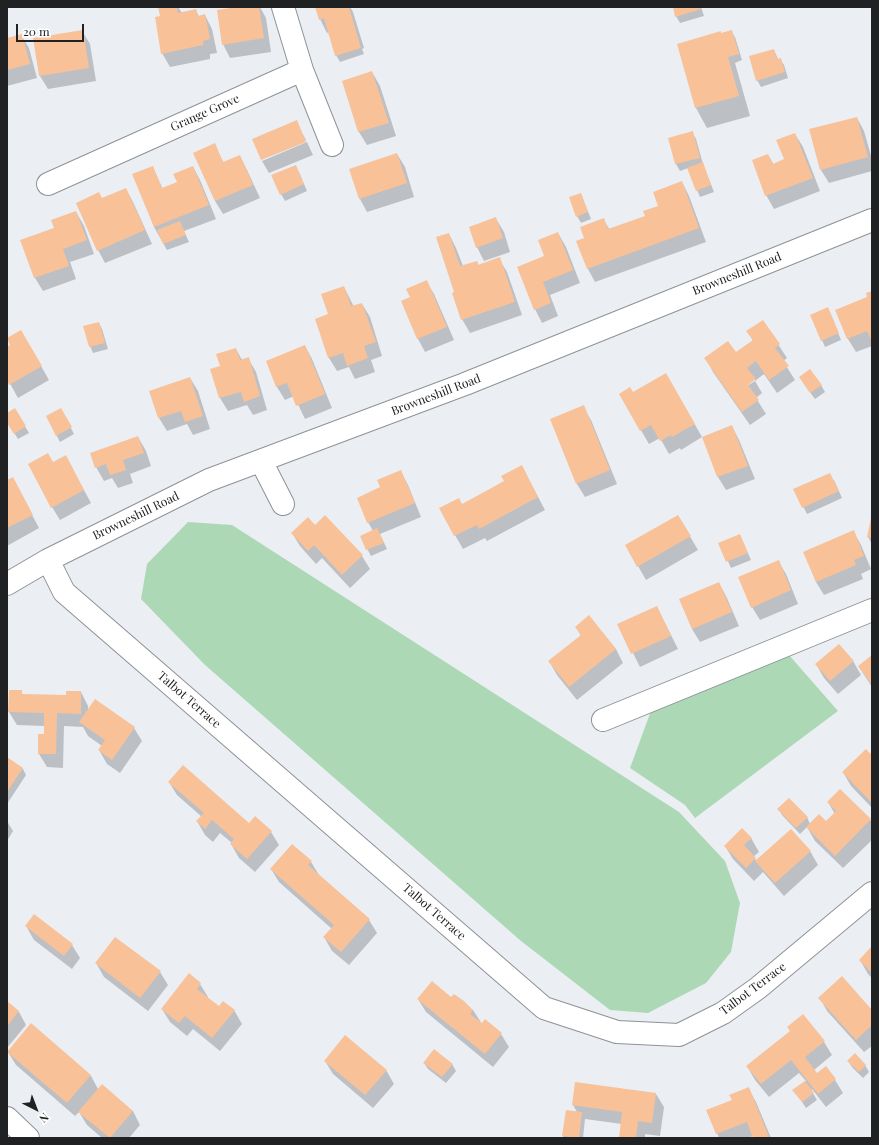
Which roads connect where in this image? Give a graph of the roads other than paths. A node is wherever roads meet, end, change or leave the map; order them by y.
1 (283, 7) edge
2 (302, 70) junction
3 (332, 144) dead end
4 (48, 184) dead end
5 (872, 220) edge
6 (261, 461) junction
7 (283, 504) dead end
8 (48, 560) junction
9 (7, 584) edge
10 (872, 610) edge
11 (603, 720) dead end
12 (872, 893) edge
13 (7, 1118) edge
14 (28, 1138) edge

1 - 2 street
2 - 3 street
2 - 4 street, Grange Grove
5 - 6 street, Browneshill Road
6 - 7 street
6 - 8 street, Browneshill Road
8 - 9 street, Browneshill Road
8 - 12 street, Talbot Terrace
10 - 11 street
13 - 14 street

